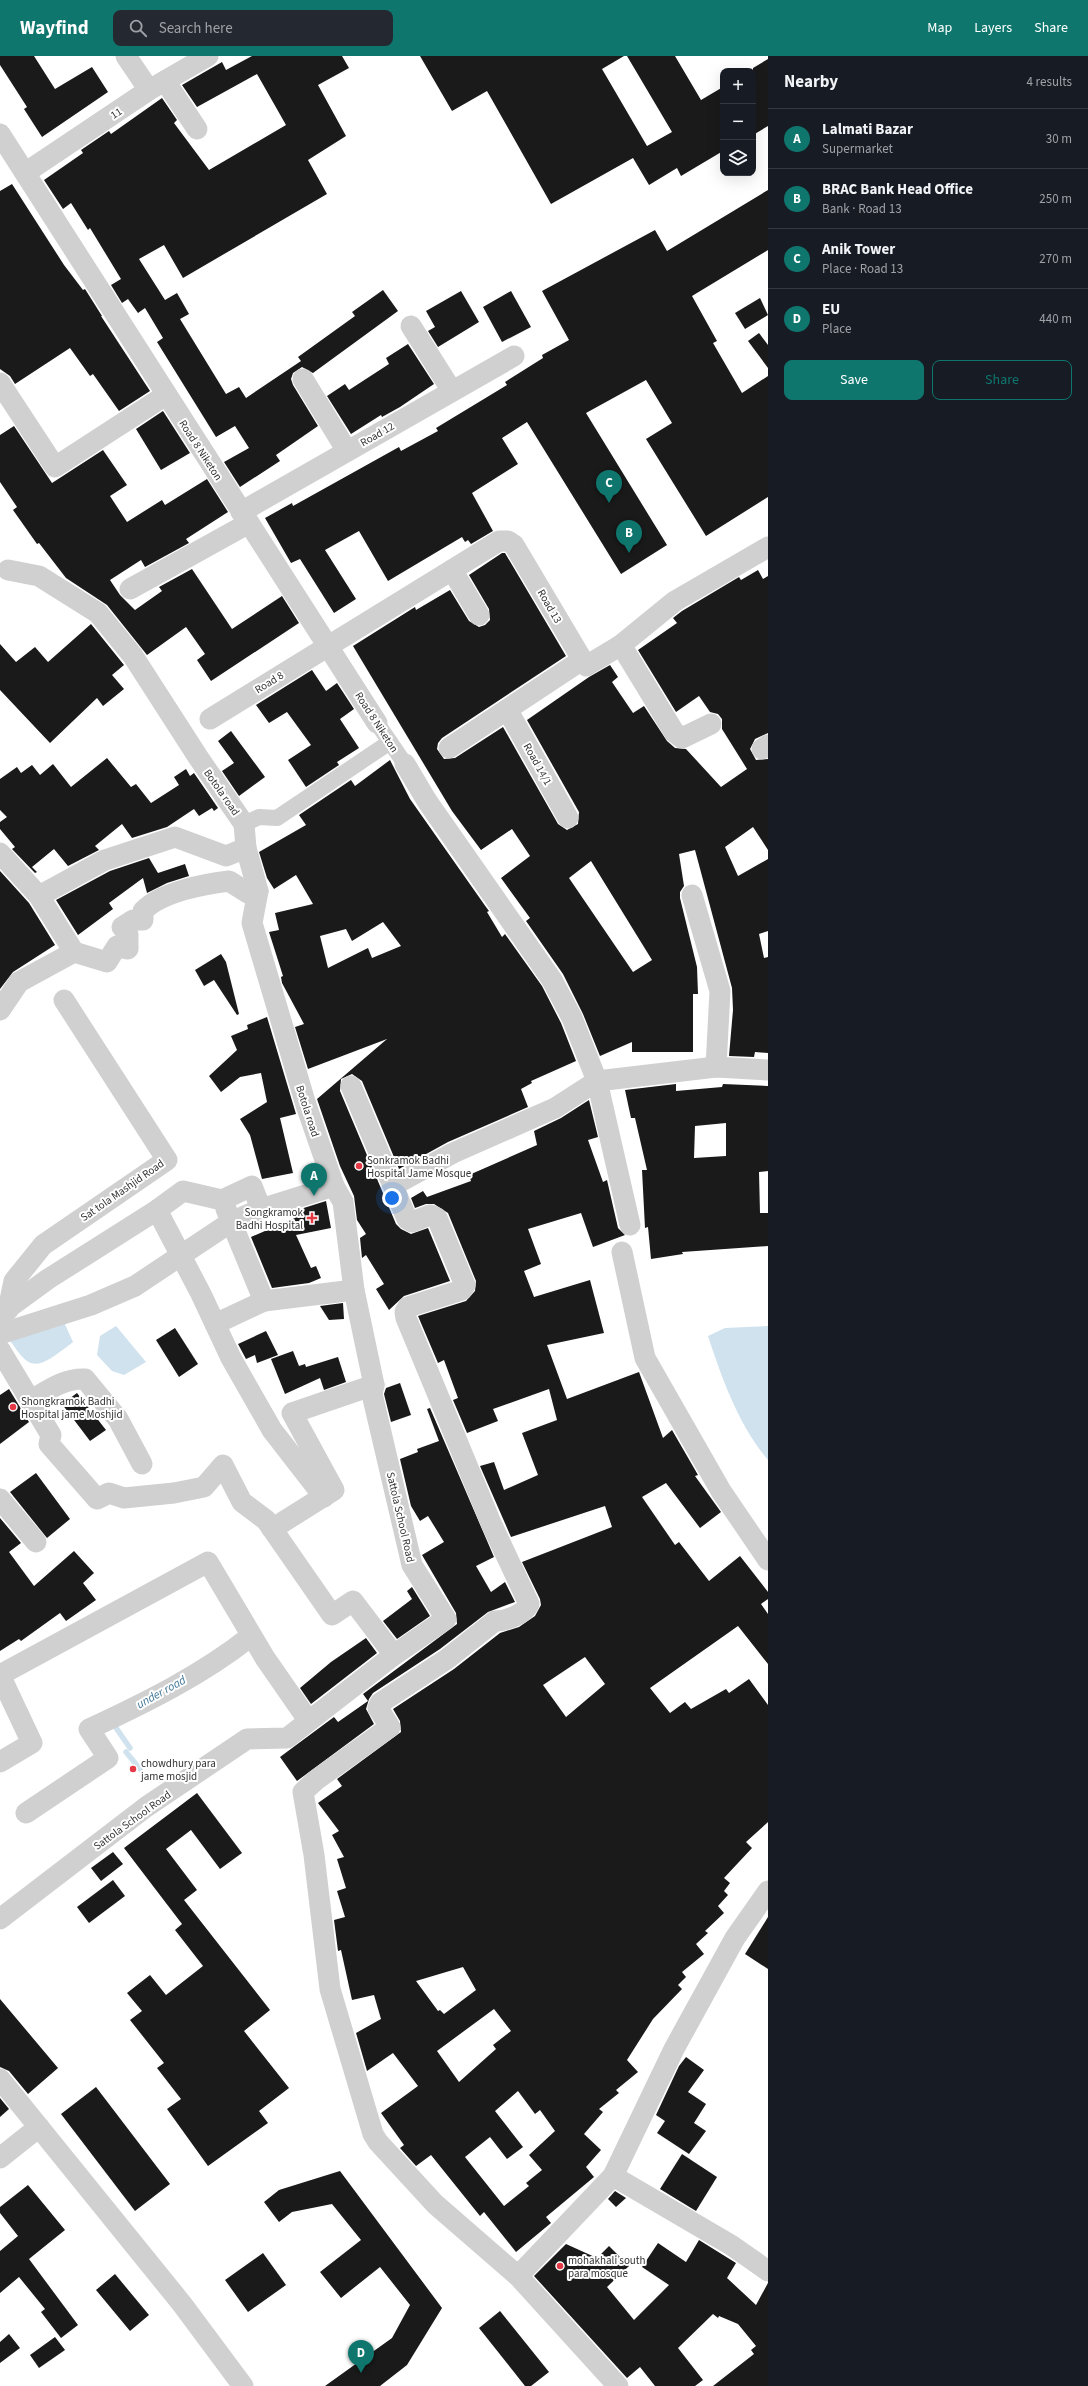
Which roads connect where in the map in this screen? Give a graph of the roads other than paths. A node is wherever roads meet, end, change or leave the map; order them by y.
1 (126, 56) edge
2 (208, 56) edge
3 (157, 86) junction
4 (196, 129) dead end
5 (0, 134) edge
6 (25, 173) junction
7 (411, 326) dead end
8 (514, 356) dead end
9 (303, 379) dead end
10 (0, 383) edge
11 (452, 391) junction
12 (166, 396) junction
13 (347, 451) junction
14 (245, 518) junction
15 (768, 547) edge
16 (8, 570) dead end
17 (452, 570) junction
18 (130, 589) dead end
19 (479, 615) dead end
20 (621, 645) junction
21 (328, 646) junction
22 (582, 660) junction
23 (508, 711) junction
24 (210, 719) dead end
25 (377, 722) joint
26 (711, 724) dead end
27 (390, 742) junction
28 (449, 748) dead end
29 (405, 764) joint
30 (568, 818) dead end
31 (244, 824) junction
32 (246, 848) junction
33 (0, 853) edge
34 (258, 891) junction
35 (692, 895) dead end
36 (39, 896) junction
37 (74, 952) junction
38 (64, 1000) dead end
39 (0, 1010) edge
40 (716, 1067) junction
41 (768, 1070) edge
42 (597, 1081) junction
43 (351, 1086) dead end
44 (394, 1184) junction
45 (334, 1186) junction
46 (222, 1200) junction
47 (261, 1209) junction
48 (157, 1210) junction
49 (231, 1222) junction
50 (630, 1224) dead end
51 (622, 1252) dead end
52 (181, 1255) junction
53 (354, 1290) junction
54 (264, 1301) junction
55 (4, 1312) edge
56 (216, 1324) junction
57 (0, 1334) edge
58 (0, 1350) edge
59 (374, 1385) junction
60 (30, 1401) junction
61 (142, 1464) dead end
62 (324, 1496) junction
63 (0, 1499) edge
64 (272, 1529) junction
65 (36, 1542) dead end
66 (768, 1560) edge
67 (251, 1636) junction
68 (394, 1655) junction
69 (308, 1720) junction
70 (0, 1762) edge
71 (26, 1814) dead end
72 (768, 1891) edge
73 (0, 1919) edge
74 (0, 2079) edge
75 (39, 2127) junction
76 (0, 2158) edge
77 (613, 2176) junction
78 (768, 2271) edge
79 (518, 2276) junction
80 (243, 2386) edge
81 (618, 2386) edge

1 - 3 street
2 - 3 street, 11
3 - 4 street
3 - 6 street, 11
5 - 6 street, Road 8 Niketon
6 - 12 street, Road 8 Niketon
7 - 11 street
8 - 11 street, Road 12
9 - 13 street
10 - 12 street
11 - 13 street, Road 12
12 - 14 street, Road 8 Niketon
13 - 14 street, Road 12
14 - 18 street, Road 12
14 - 21 street, Road 8 Niketon
15 - 20 street
16 - 31 street, Botola road
17 - 19 street
17 - 21 street, Road 13
17 - 22 street, Road 13
20 - 22 street
20 - 26 street
21 - 24 street, Road 8
21 - 25 street, Road 8 Niketon
22 - 23 street
23 - 28 street
23 - 30 street, Road 14/1
25 - 27 street, Road 8 Niketon
27 - 29 street, Road 8 Niketon
27 - 31 street
29 - 42 street
31 - 32 street, Botola road
32 - 34 street, Botola road
32 - 36 street
33 - 36 street
34 - 37 street
34 - 45 street, Botola road
35 - 40 street
36 - 37 street
37 - 39 street
38 - 55 street, Sat tola Mashjid Road
40 - 41 street
40 - 42 street
42 - 44 street
42 - 50 street
43 - 44 street
44 - 79 street
45 - 47 street
45 - 53 street, Sattola School Road
46 - 47 street
46 - 48 street
46 - 49 street
47 - 49 street
48 - 52 street
48 - 55 street
49 - 52 street
49 - 54 street
51 - 66 street
52 - 56 street
52 - 57 street
53 - 54 street
53 - 59 street, Sattola School Road
54 - 56 street
56 - 62 street
58 - 60 street
59 - 62 street
59 - 68 street, Sattola School Road
60 - 61 street
60 - 64 street
62 - 64 street
63 - 65 street
64 - 68 street
67 - 69 street
67 - 70 street
67 - 71 street
68 - 69 street, Sattola School Road
69 - 73 street, Sattola School Road
72 - 77 street
74 - 75 street
75 - 76 street
75 - 80 street
77 - 78 street
77 - 79 street
79 - 81 street

